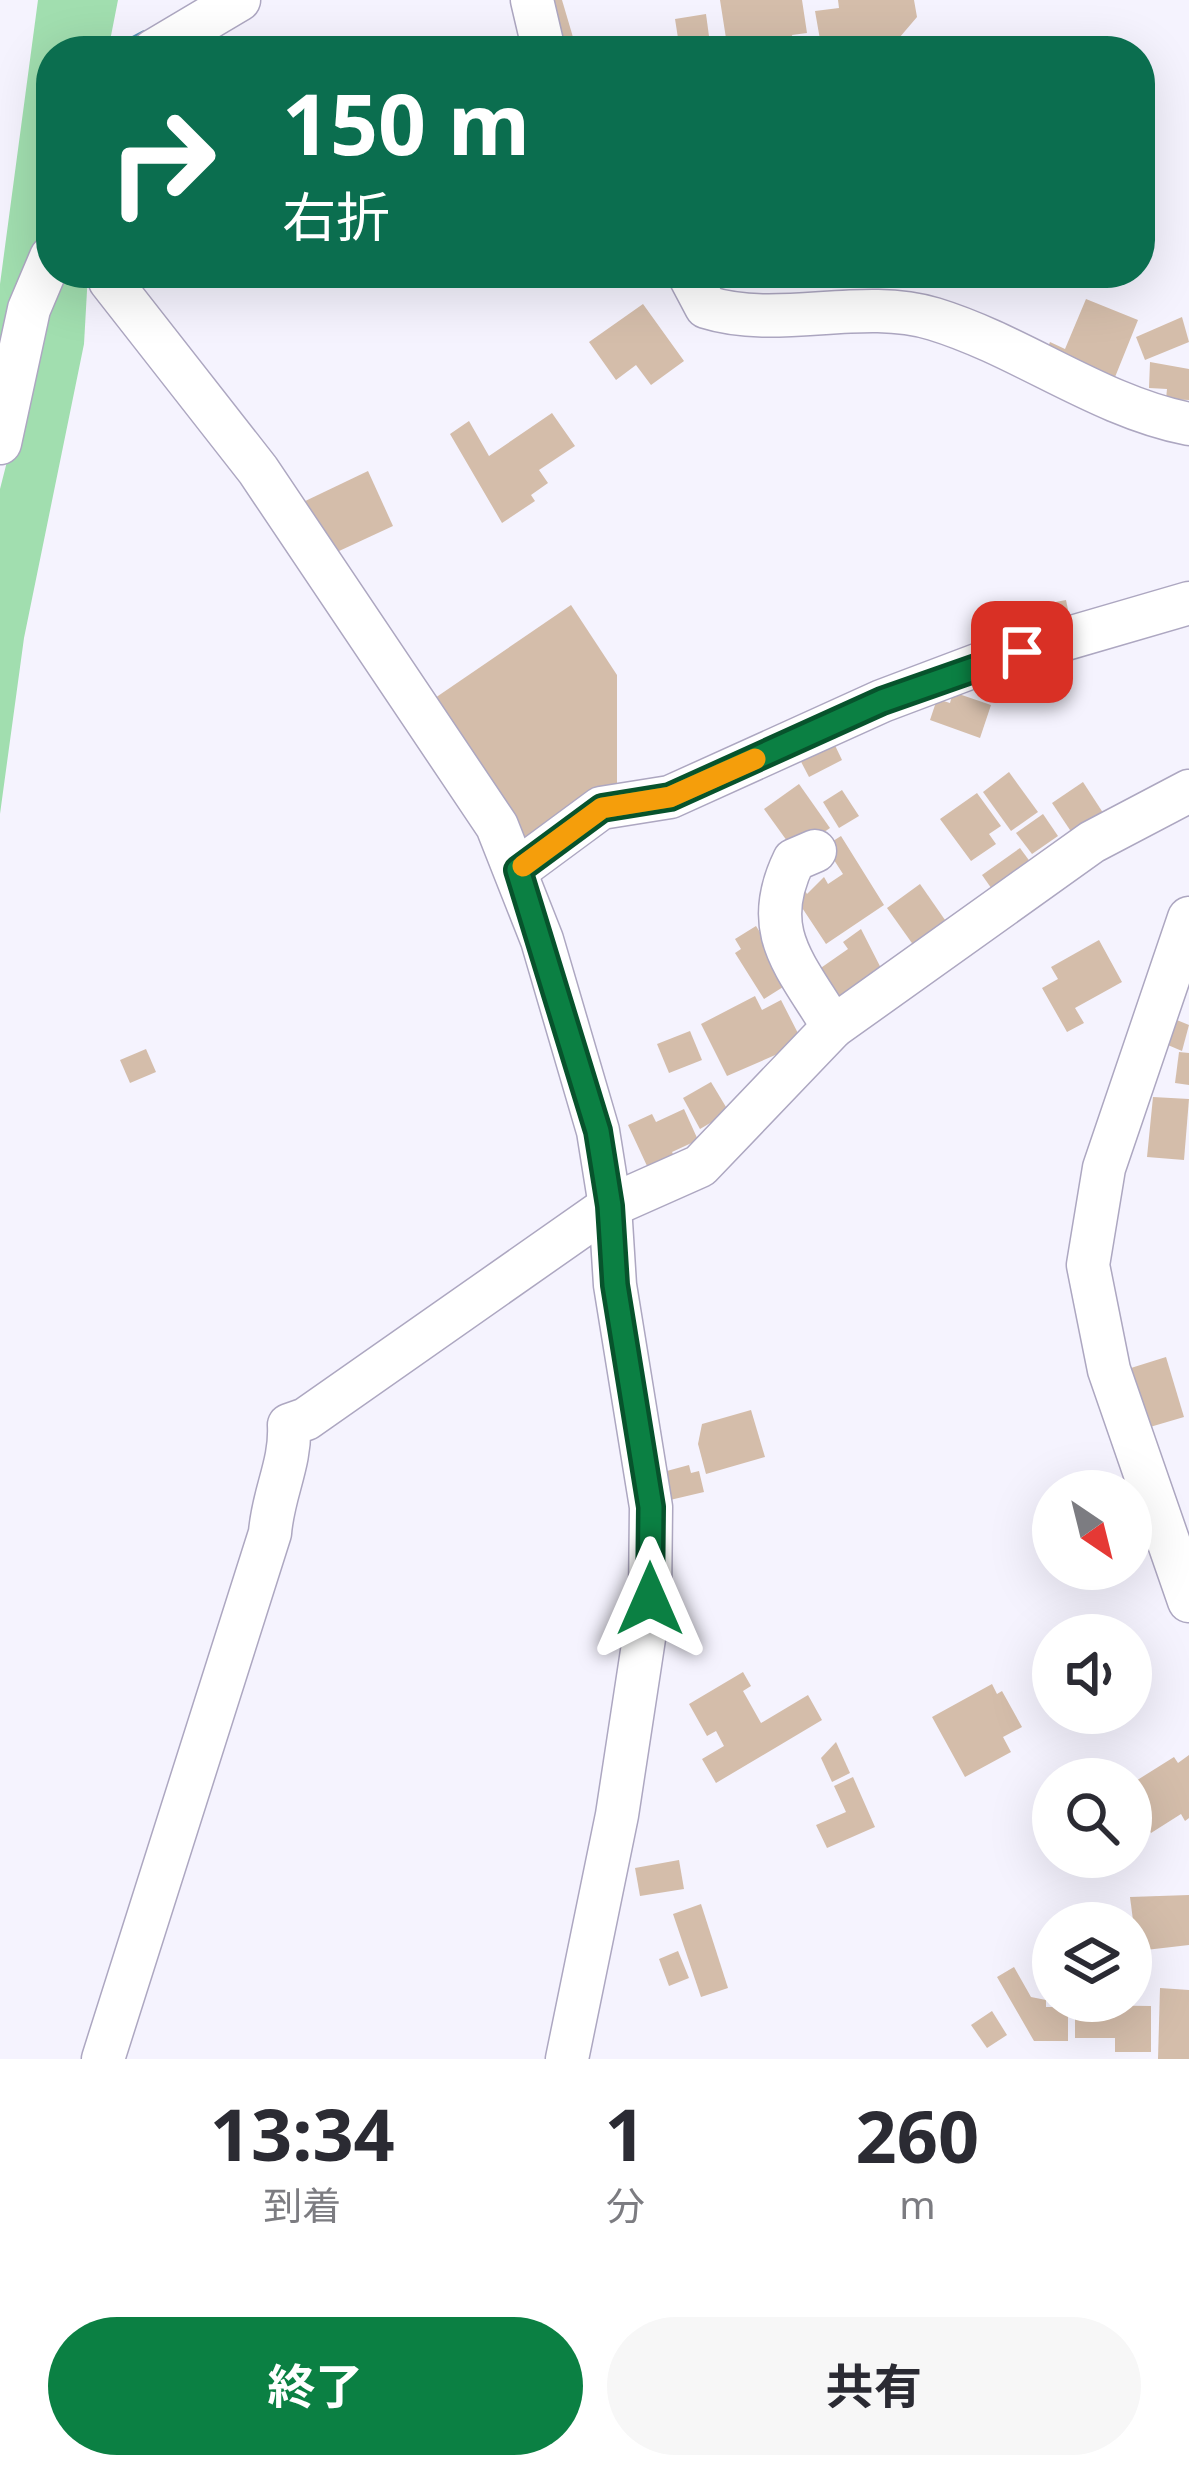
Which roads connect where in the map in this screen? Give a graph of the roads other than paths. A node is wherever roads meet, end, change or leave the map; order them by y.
1 (239, 0) edge
2 (532, 0) edge
3 (178, 36) edge
4 (540, 36) edge
5 (38, 288) edge
6 (116, 288) edge
7 (696, 288) edge
8 (1189, 424) edge
9 (0, 443) edge
10 (1189, 603) edge
11 (1189, 791) edge
12 (815, 851) dead end
13 (518, 870) junction
14 (1189, 919) edge
15 (832, 1027) junction
16 (610, 1206) junction
17 (1189, 1601) edge
18 (103, 2059) edge
19 (567, 2059) edge

1 - 3 street
2 - 4 street
5 - 9 street
6 - 13 street
7 - 8 street
10 - 13 street
11 - 15 street
12 - 15 street
13 - 16 street
14 - 17 street
15 - 16 street
16 - 18 street
16 - 19 street

